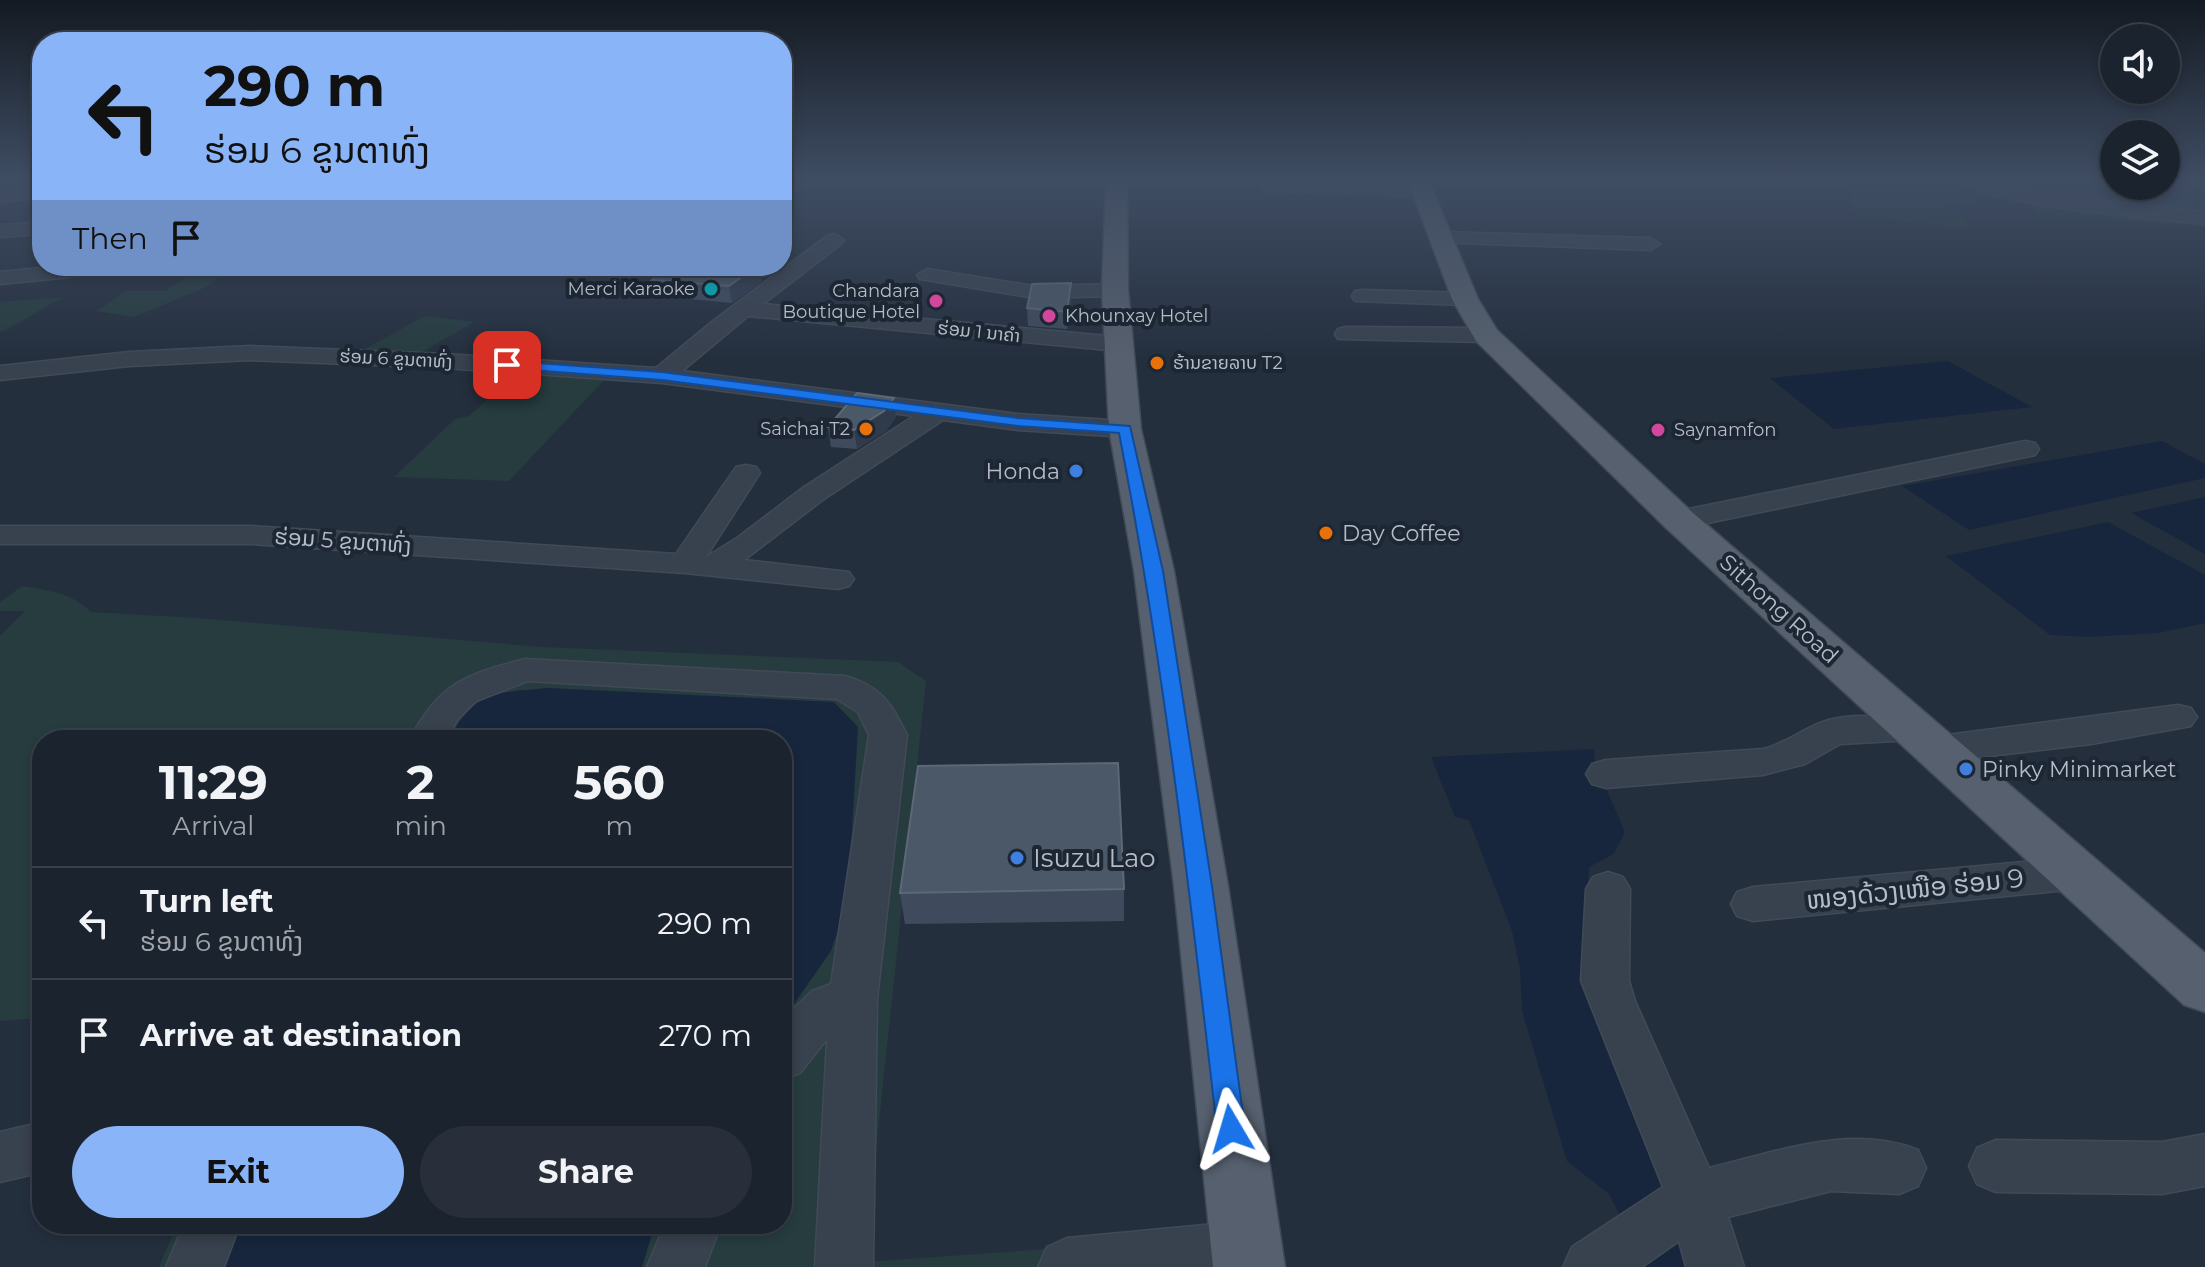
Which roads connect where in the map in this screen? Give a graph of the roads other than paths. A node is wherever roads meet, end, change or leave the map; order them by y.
1 (834, 240) dead end
2 (1116, 240) edge
3 (1442, 240) edge
4 (1515, 240) edge
5 (1650, 244) dead end
6 (792, 272) edge
7 (32, 275) edge
8 (927, 275) dead end
9 (787, 276) edge
10 (0, 278) edge
11 (1115, 290) junction
12 (1363, 296) dead end
13 (1465, 299) junction
14 (743, 309) junction
15 (1346, 334) dead end
16 (1486, 335) junction
17 (1119, 344) junction
18 (0, 373) edge
19 (662, 376) junction
20 (939, 411) junction
21 (1125, 429) junction
22 (2025, 449) dead end
23 (746, 473) dead end
24 (1679, 520) junction
25 (0, 535) edge
26 (698, 565) junction
27 (838, 579) dead end
28 (2178, 717) dead end
29 (433, 730) edge
30 (1926, 739) junction
31 (1606, 774) dead end
32 (2077, 873) junction
33 (1608, 889) dead end
34 (1753, 904) dead end
35 (2205, 988) edge
36 (853, 999) junction
37 (792, 1042) edge
38 (32, 1149) edge
39 (0, 1157) edge
40 (2205, 1160) edge
41 (1996, 1166) dead end
42 (1899, 1168) dead end
43 (1690, 1200) junction
44 (208, 1234) edge
45 (689, 1234) edge
46 (1610, 1254) edge
47 (1248, 1259) edge
48 (195, 1267) edge
49 (676, 1267) edge
50 (844, 1267) edge
51 (1067, 1267) edge
52 (1715, 1267) edge

1 - 6 street
2 - 11 main road
3 - 13 main road, Sithong Road
4 - 5 street
7 - 10 street
8 - 11 street
9 - 14 street
11 - 17 main road
12 - 13 street
13 - 16 main road, Sithong Road
14 - 17 street, ຮ່ອມ 1 ນາຄຳ
14 - 19 street
15 - 16 street
16 - 24 main road, Sithong Road
17 - 21 main road
18 - 19 street, ຮ່ອມ 6 ຂູນຕາທົ່ງ
19 - 20 street, ຮ່ອມ 6 ຂູນຕາທົ່ງ
20 - 21 street, ຮ່ອມ 6 ຂູນຕາທົ່ງ
20 - 26 street
21 - 47 main road
22 - 24 street
23 - 26 street
24 - 30 main road, Sithong Road
25 - 26 street, ຮ່ອມ 5 ຂູນຕາທົ່ງ
26 - 27 street, ຮ່ອມ 5 ຂູນຕາທົ່ງ
28 - 30 street
29 - 36 street
30 - 31 street
30 - 32 main road, Sithong Road
32 - 34 street, ໜອງດ້ວງເໜືອ ຮ່ອມ 9
32 - 35 main road, Sithong Road
33 - 43 street
36 - 37 street
36 - 50 street
38 - 39 street
40 - 41 street
42 - 43 street
43 - 46 street
43 - 52 street
44 - 48 street
45 - 49 street
47 - 51 street

